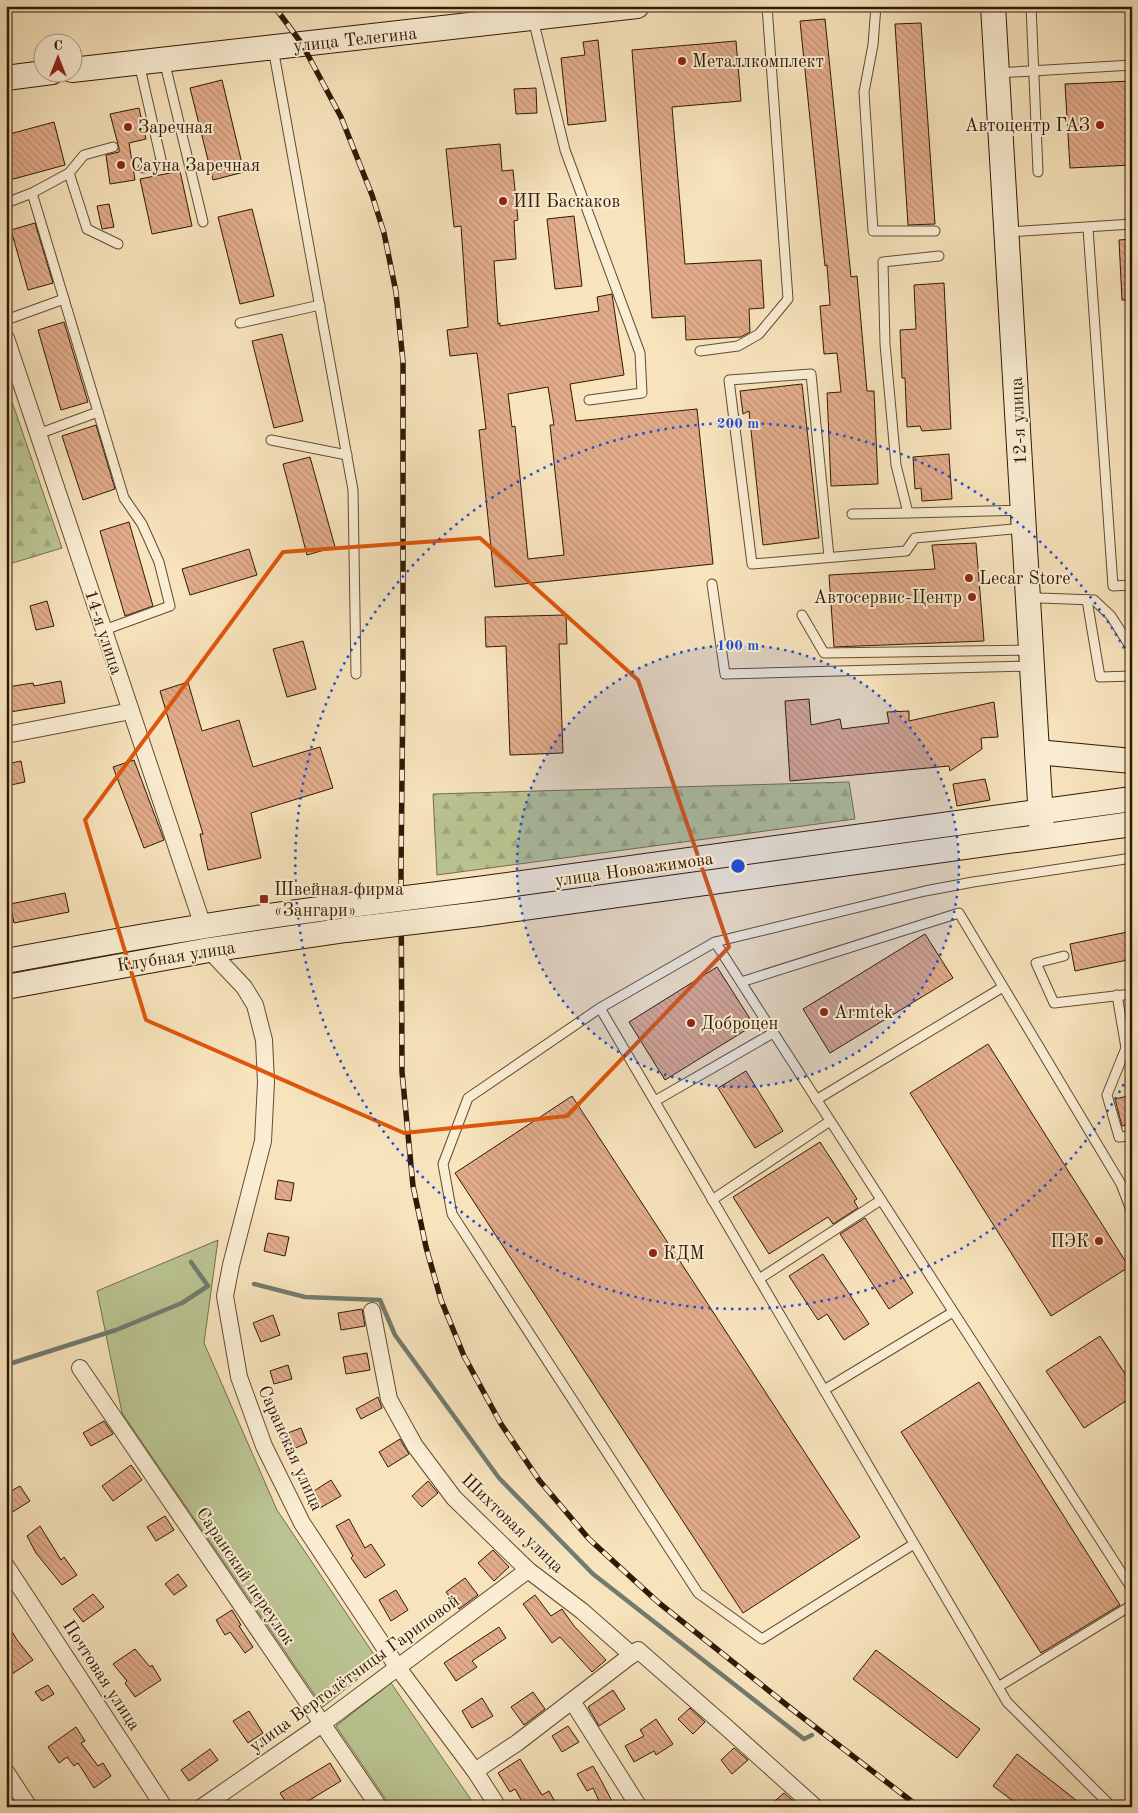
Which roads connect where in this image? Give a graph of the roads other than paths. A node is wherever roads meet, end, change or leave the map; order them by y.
1 (638, 6) edge
2 (767, 6) edge
3 (876, 6) edge
4 (993, 6) edge
5 (1031, 6) edge
6 (543, 14) edge
7 (273, 48) junction
8 (164, 60) junction
9 (139, 63) junction
10 (1132, 65) edge
11 (82, 69) edge
12 (1034, 71) junction
13 (997, 72) junction
14 (32, 75) edge
15 (6, 78) edge
16 (113, 147) dead end
17 (142, 168) dead end
18 (1038, 172) dead end
19 (69, 173) junction
20 (32, 193) junction
21 (6, 203) edge
22 (204, 222) dead end
23 (1132, 224) edge
24 (1088, 228) junction
25 (935, 231) dead end
26 (1007, 232) junction
27 (118, 244) dead end
28 (939, 256) dead end
29 (64, 299) junction
30 (320, 304) junction
31 (6, 320) edge
32 (240, 323) dead end
33 (6, 338) edge
34 (700, 351) dead end
35 (589, 400) dead end
36 (98, 412) junction
37 (38, 434) junction
38 (271, 440) dead end
39 (347, 455) junction
40 (908, 512) junction
41 (852, 514) dead end
42 (1024, 519) junction
43 (829, 557) junction
44 (712, 584) dead end
45 (1132, 585) edge
46 (1028, 594) junction
47 (1087, 600) junction
48 (802, 615) dead end
49 (104, 630) junction
50 (1132, 643) edge
51 (1032, 658) junction
52 (356, 674) dead end
53 (1132, 676) edge
54 (131, 711) junction
55 (6, 735) edge
56 (1037, 752) junction
57 (1132, 761) edge
58 (1132, 799) edge
59 (1040, 812) junction
60 (1132, 824) edge
61 (1042, 836) junction
62 (1132, 858) edge
63 (343, 906) joint
64 (203, 926) junction
65 (346, 930) joint
66 (715, 942) junction
67 (209, 950) junction
68 (1064, 956) dead end
69 (6, 961) edge
70 (741, 982) junction
71 (6, 987) edge
72 (1004, 987) junction
73 (1132, 994) edge
74 (1117, 996) junction
75 (600, 1008) junction
76 (773, 1033) junction
77 (1129, 1044) edge
78 (816, 1100) junction
79 (655, 1101) junction
80 (830, 1121) junction
81 (1132, 1136) edge
82 (712, 1200) junction
83 (881, 1200) junction
84 (1132, 1213) edge
85 (759, 1279) junction
86 (372, 1312) dead end
87 (953, 1312) junction
88 (80, 1368) dead end
89 (824, 1390) junction
90 (914, 1544) junction
91 (6, 1566) edge
92 (528, 1570) junction
93 (1132, 1589) edge
94 (1132, 1604) edge
95 (635, 1653) junction
96 (398, 1668) junction
97 (998, 1687) junction
98 (572, 1701) junction
99 (322, 1724) junction
100 (6, 1772) edge
101 (475, 1772) junction
102 (29, 1807) edge
103 (164, 1807) edge
104 (202, 1807) edge
105 (379, 1807) edge
106 (498, 1807) edge
107 (640, 1807) edge
108 (815, 1807) edge
109 (1112, 1807) edge

1 - 6 main road, улица Телегина
2 - 34 lane
3 - 25 lane
4 - 13 main road, 12-я улица
5 - 12 lane
6 - 7 main road, улица Телегина
6 - 35 lane
7 - 8 main road, улица Телегина
7 - 30 lane
8 - 9 main road, улица Телегина
8 - 22 lane
9 - 11 main road, улица Телегина
9 - 17 lane
10 - 12 lane
12 - 13 lane
12 - 18 lane
13 - 26 main road, 12-я улица
14 - 15 main road
16 - 19 lane
19 - 20 lane
19 - 27 lane
20 - 21 lane
20 - 29 lane
23 - 24 lane
24 - 26 lane
24 - 45 lane
26 - 42 main road, 12-я улица
28 - 40 lane
29 - 31 lane
29 - 36 lane
30 - 32 lane
30 - 39 lane
33 - 37 street, 14-я улица
36 - 37 lane
36 - 49 lane
37 - 49 street, 14-я улица
38 - 39 lane
39 - 52 lane
40 - 41 lane
40 - 42 lane
42 - 43 lane
42 - 46 main road, 12-я улица
43 - 43 lane
44 - 51 lane
46 - 47 lane
46 - 51 main road, 12-я улица
47 - 50 lane
47 - 53 lane
48 - 51 lane
49 - 54 street, 14-я улица
51 - 56 main road, 12-я улица
54 - 55 street
54 - 64 street, 14-я улица
56 - 57 main road
56 - 59 main road, 12-я улица
58 - 59 main road, улица Новоажимова
59 - 61 main road, 12-я улица
59 - 63 main road, улица Новоажимова, bridge
60 - 61 main road, улица Новоажимова
61 - 65 main road, улица Новоажимова, bridge
62 - 66 lane
63 - 64 main road, Клубная улица
64 - 67 main road
64 - 69 main road, Клубная улица
65 - 67 main road, Клубная улица
66 - 70 lane
66 - 75 lane
67 - 71 main road, Клубная улица
67 - 96 street, Саранская улица
68 - 74 lane
70 - 72 lane
70 - 76 lane
72 - 78 lane
72 - 84 lane
73 - 74 lane
74 - 77 lane
75 - 79 lane
75 - 90 lane
76 - 78 lane
76 - 79 lane
77 - 81 lane
78 - 80 lane
79 - 82 lane
80 - 82 lane
80 - 83 lane
82 - 85 lane
83 - 85 lane
83 - 87 lane
85 - 89 lane
86 - 92 street, Шихтовая улица
87 - 89 lane
87 - 93 lane
88 - 99 street, Саранский переулок
89 - 90 lane
90 - 97 lane
91 - 103 street, Почтовая улица
92 - 95 street, Шихтовая улица
92 - 96 street, улица Вертолётчицы Гариповой
94 - 97 lane
95 - 98 street
95 - 108 street, Шихтовая улица
96 - 99 street, улица Вертолётчицы Гариповой
96 - 101 street, Саранская улица
97 - 109 lane
98 - 101 street
98 - 107 street
99 - 104 street, улица Вертолётчицы Гариповой
99 - 105 street, Саранский переулок
100 - 102 street
101 - 106 street, Саранская улица

